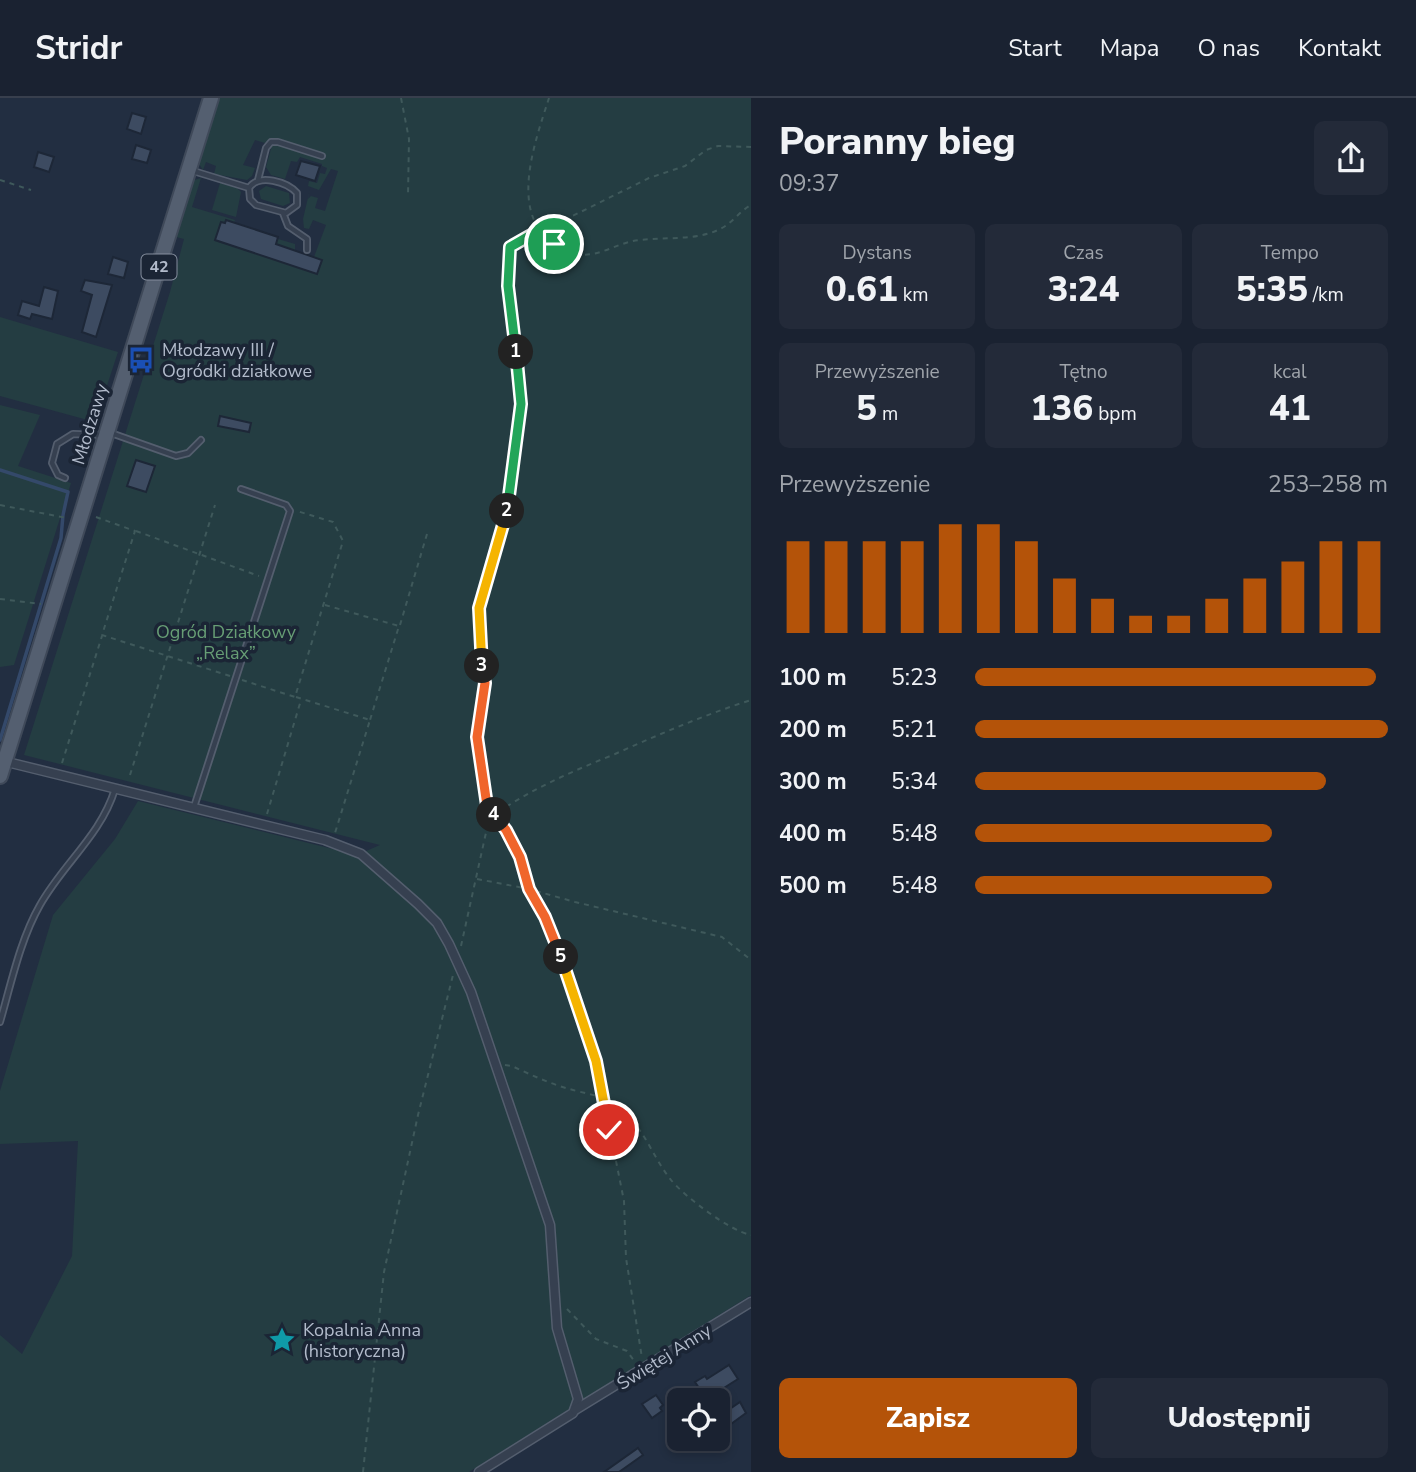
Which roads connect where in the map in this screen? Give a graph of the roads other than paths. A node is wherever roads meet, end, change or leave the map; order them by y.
1 (211, 98) edge
2 (322, 156) dead end
3 (189, 170) junction
4 (258, 180) junction
5 (249, 188) junction
6 (284, 213) junction
7 (307, 250) dead end
8 (107, 434) junction
9 (201, 440) dead end
10 (65, 478) dead end
11 (242, 489) dead end
12 (1, 766) edge
13 (115, 788) junction
14 (194, 808) junction
15 (0, 1022) edge
16 (751, 1302) edge
17 (574, 1412) junction
18 (480, 1472) edge

1 - 3 main road, Młodzawy / 42
2 - 4 lane
3 - 5 lane
3 - 8 main road, Młodzawy / 42
4 - 5 lane
4 - 6 lane
5 - 6 lane
6 - 7 lane
8 - 9 lane
8 - 10 lane
8 - 12 main road, Młodzawy / 42
11 - 14 lane
12 - 13 street
13 - 14 street
13 - 15 lane
14 - 17 street
16 - 17 street, Świętej Anny
17 - 18 street, Świętej Anny

